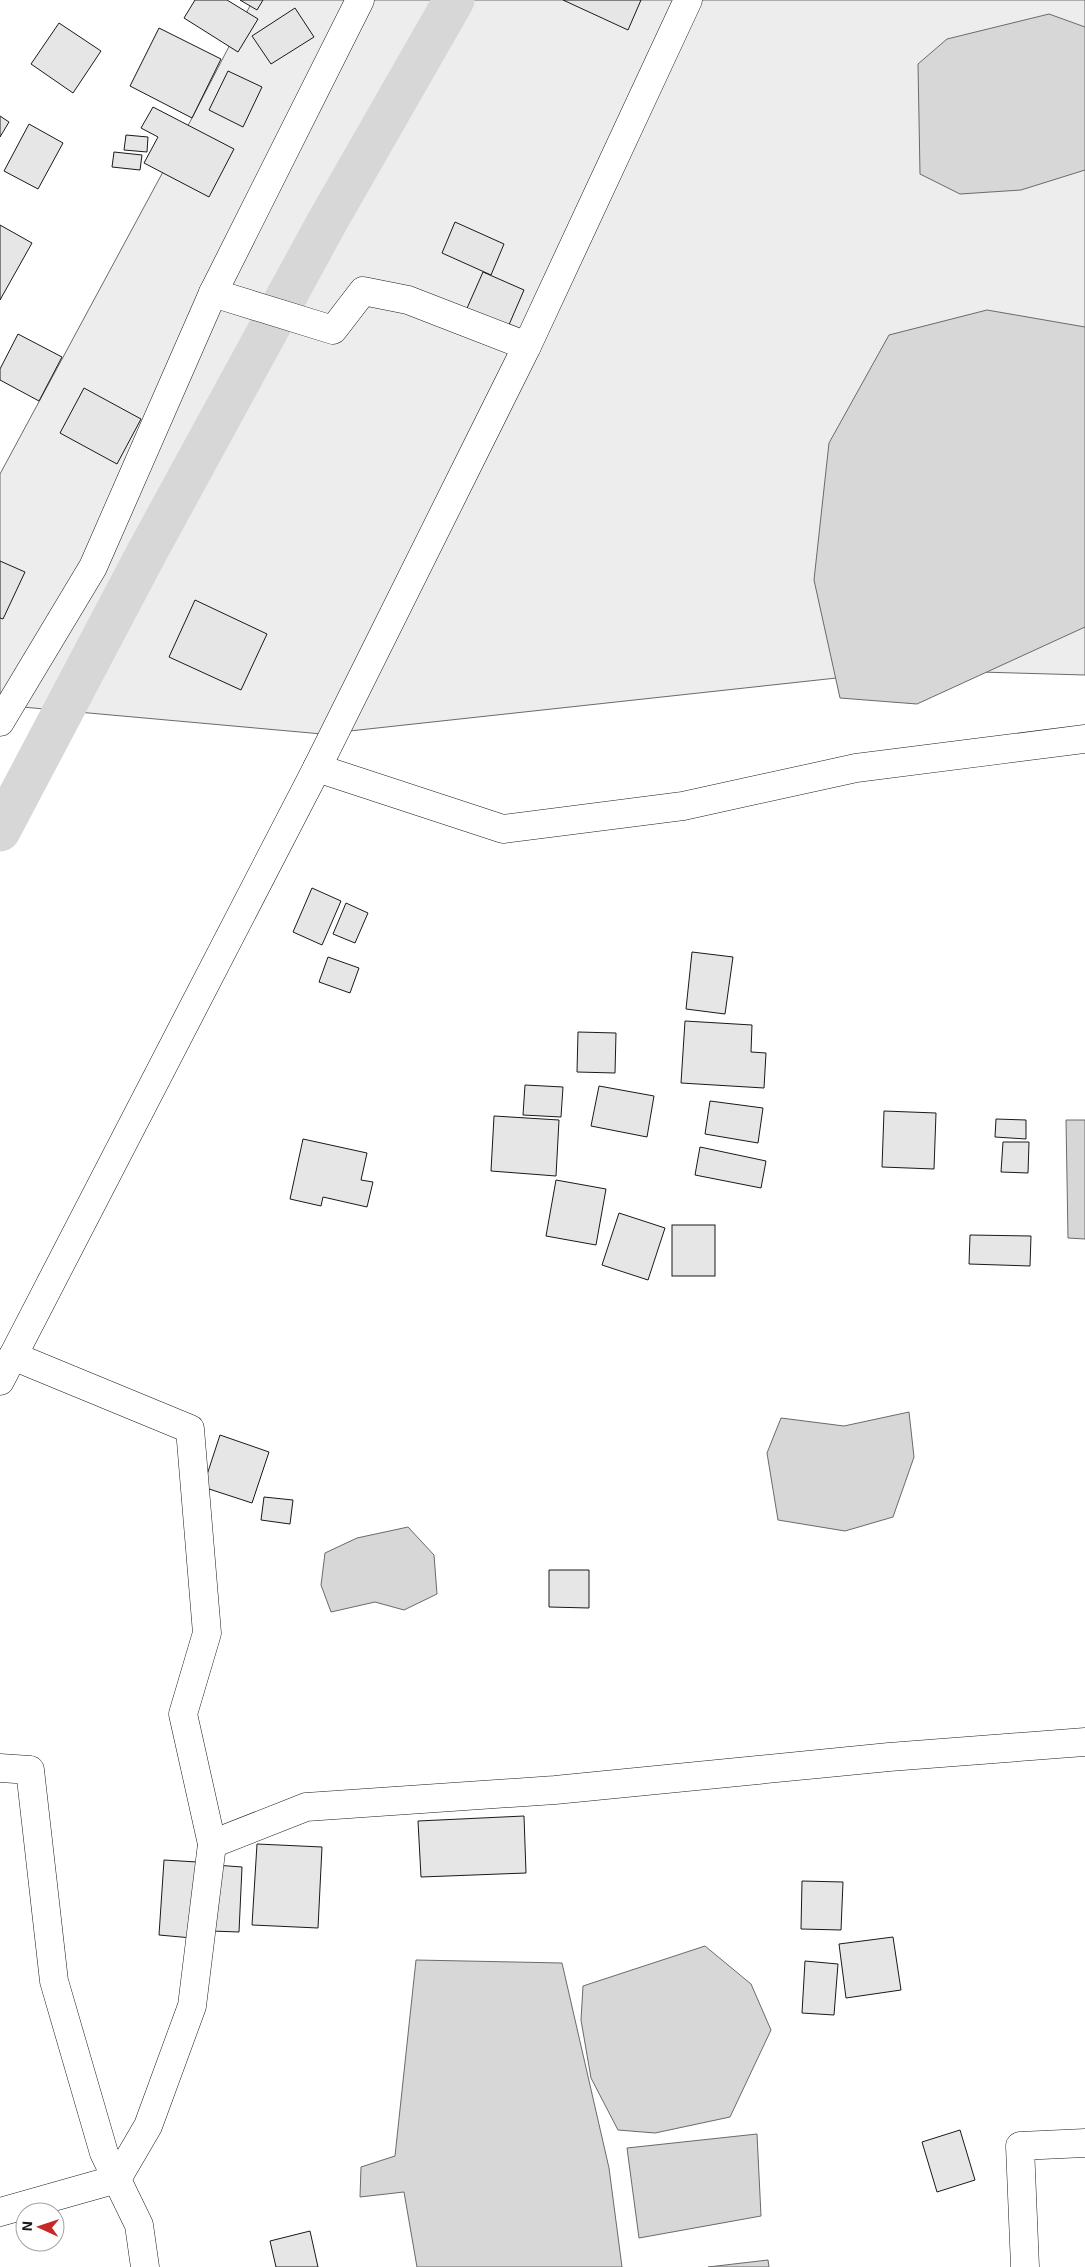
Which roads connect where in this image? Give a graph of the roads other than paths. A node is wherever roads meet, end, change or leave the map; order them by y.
1 (360, 0) edge
2 (688, 0) edge
3 (213, 293) junction
4 (527, 346) junction
5 (0, 722) edge
6 (1085, 739) edge
7 (317, 768) junction
8 (13, 1356) junction
9 (0, 1381) edge
10 (1085, 1742) edge
11 (0, 1768) edge
12 (212, 1844) junction
13 (1085, 2143) edge
14 (116, 2179) junction
15 (0, 2212) edge
16 (145, 2267) edge
17 (1025, 2267) edge

1 - 3 street
2 - 4 street
3 - 4 street
3 - 5 street
4 - 7 street
6 - 7 street
7 - 8 street
8 - 9 street
8 - 12 street
10 - 12 street
11 - 14 street
12 - 14 street
13 - 17 street
14 - 15 street
14 - 16 street

